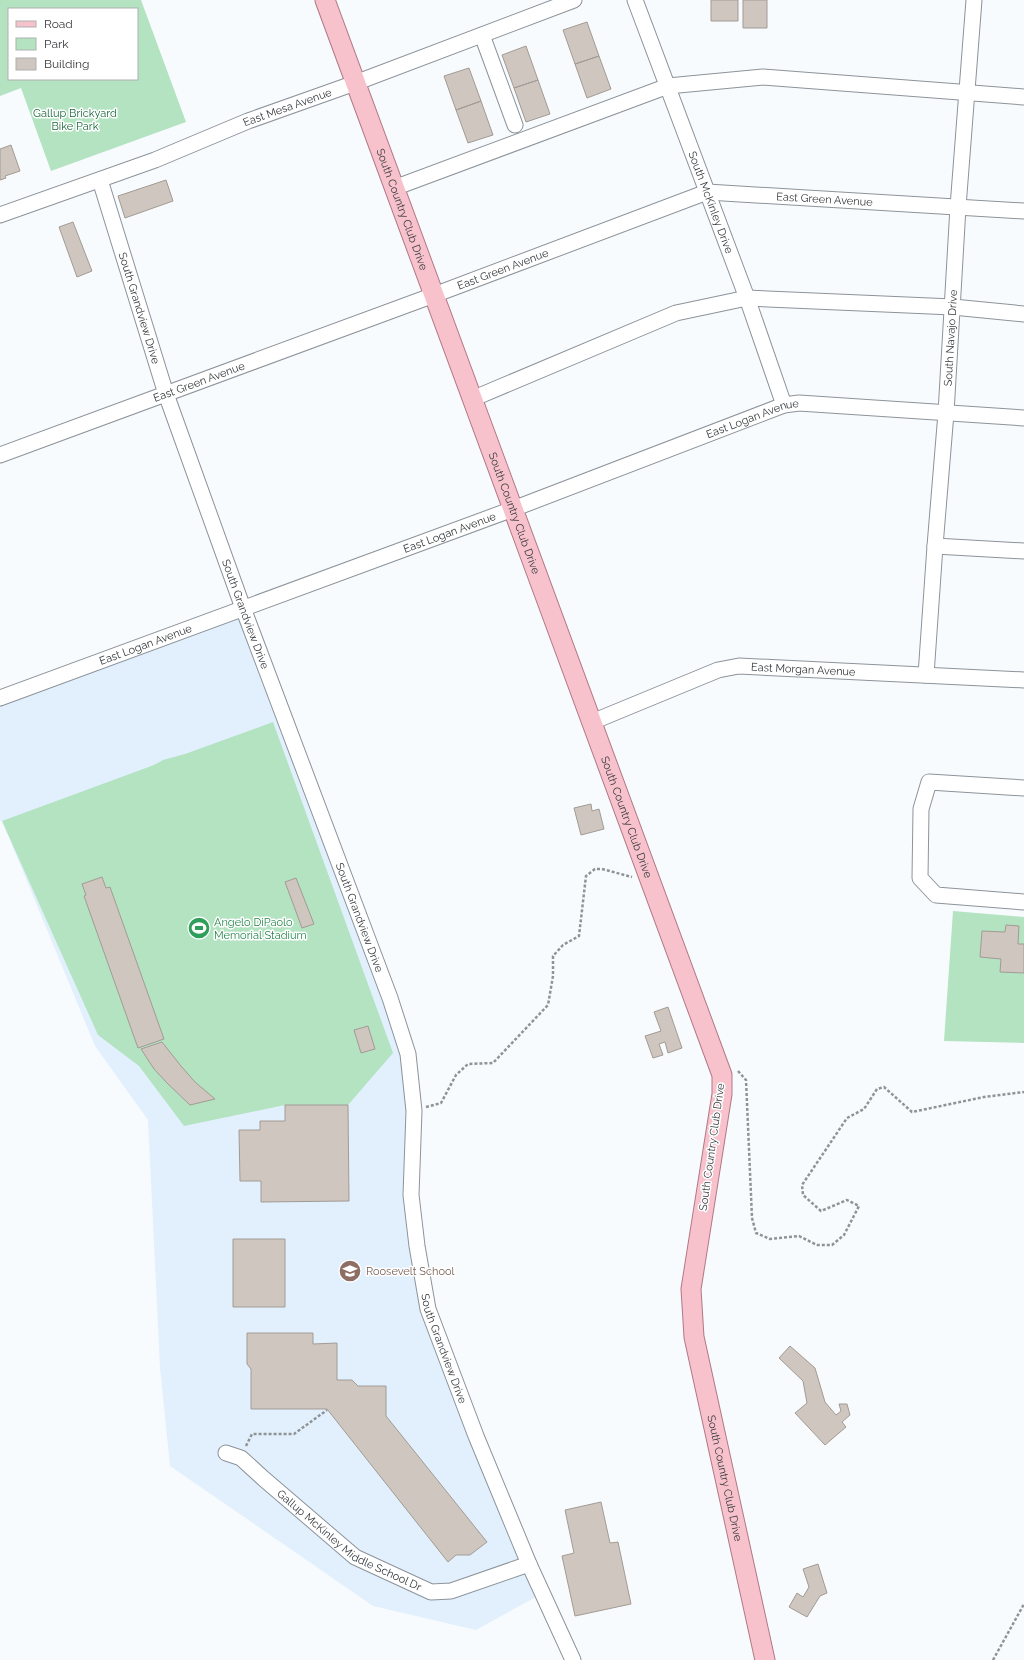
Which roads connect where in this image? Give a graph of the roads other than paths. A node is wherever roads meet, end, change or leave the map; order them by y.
1 (325, 0) edge
2 (574, 0) edge
3 (634, 0) edge
4 (974, 0) edge
5 (482, 35) junction
6 (355, 82) junction
7 (668, 86) junction
8 (967, 94) junction
9 (1024, 97) edge
10 (515, 125) dead end
11 (100, 180) junction
12 (394, 188) junction
13 (707, 192) junction
14 (958, 207) junction
15 (1024, 211) edge
16 (0, 216) edge
17 (434, 295) junction
18 (747, 298) junction
19 (953, 307) junction
20 (1024, 314) edge
21 (166, 394) junction
22 (472, 399) junction
23 (784, 406) junction
24 (946, 413) junction
25 (1024, 418) edge
26 (0, 455) edge
27 (513, 509) junction
28 (935, 546) junction
29 (1024, 551) edge
30 (243, 608) junction
31 (926, 675) junction
32 (1024, 680) edge
33 (0, 698) edge
34 (592, 722) junction
35 (1024, 788) edge
36 (1024, 902) edge
37 (226, 1453) dead end
38 (529, 1564) junction
39 (573, 1660) edge
40 (765, 1660) edge

1 - 6 main road, South Country Club Drive
2 - 5 street, East Mesa Avenue
3 - 7 street, South McKinley Drive
4 - 8 street, South Navajo Drive
5 - 6 street, East Mesa Avenue
5 - 10 street
6 - 11 street, East Mesa Avenue
6 - 12 main road, South Country Club Drive
7 - 8 street
7 - 12 street
7 - 13 street, South McKinley Drive
8 - 9 street
8 - 14 street, South Navajo Drive
11 - 16 street, East Mesa Avenue
11 - 21 street, South Grandview Drive
12 - 17 main road, South Country Club Drive
13 - 14 street, East Green Avenue
13 - 17 street, East Green Avenue
13 - 18 street, South McKinley Drive
14 - 15 street, East Green Avenue
14 - 19 street, South Navajo Drive
17 - 21 street, East Green Avenue
17 - 22 main road, South Country Club Drive
18 - 19 street
18 - 22 street
18 - 23 street, South McKinley Drive
19 - 20 street
19 - 24 street, South Navajo Drive
21 - 26 street, East Green Avenue
21 - 30 street, South Grandview Drive
22 - 27 main road, South Country Club Drive
23 - 24 street, East Logan Avenue
23 - 27 street, East Logan Avenue
24 - 25 street, East Logan Avenue
24 - 28 street, South Navajo Drive
27 - 30 street, East Logan Avenue
27 - 34 main road, South Country Club Drive
28 - 29 street
28 - 31 street, South Navajo Drive
30 - 33 street, East Logan Avenue
30 - 38 street, South Grandview Drive
31 - 32 street, East Morgan Avenue
31 - 34 street, East Morgan Avenue
34 - 40 main road, South Country Club Drive
35 - 36 street
37 - 38 street, Gallup McKinley Middle School Dr
38 - 39 street, South Grandview Drive

